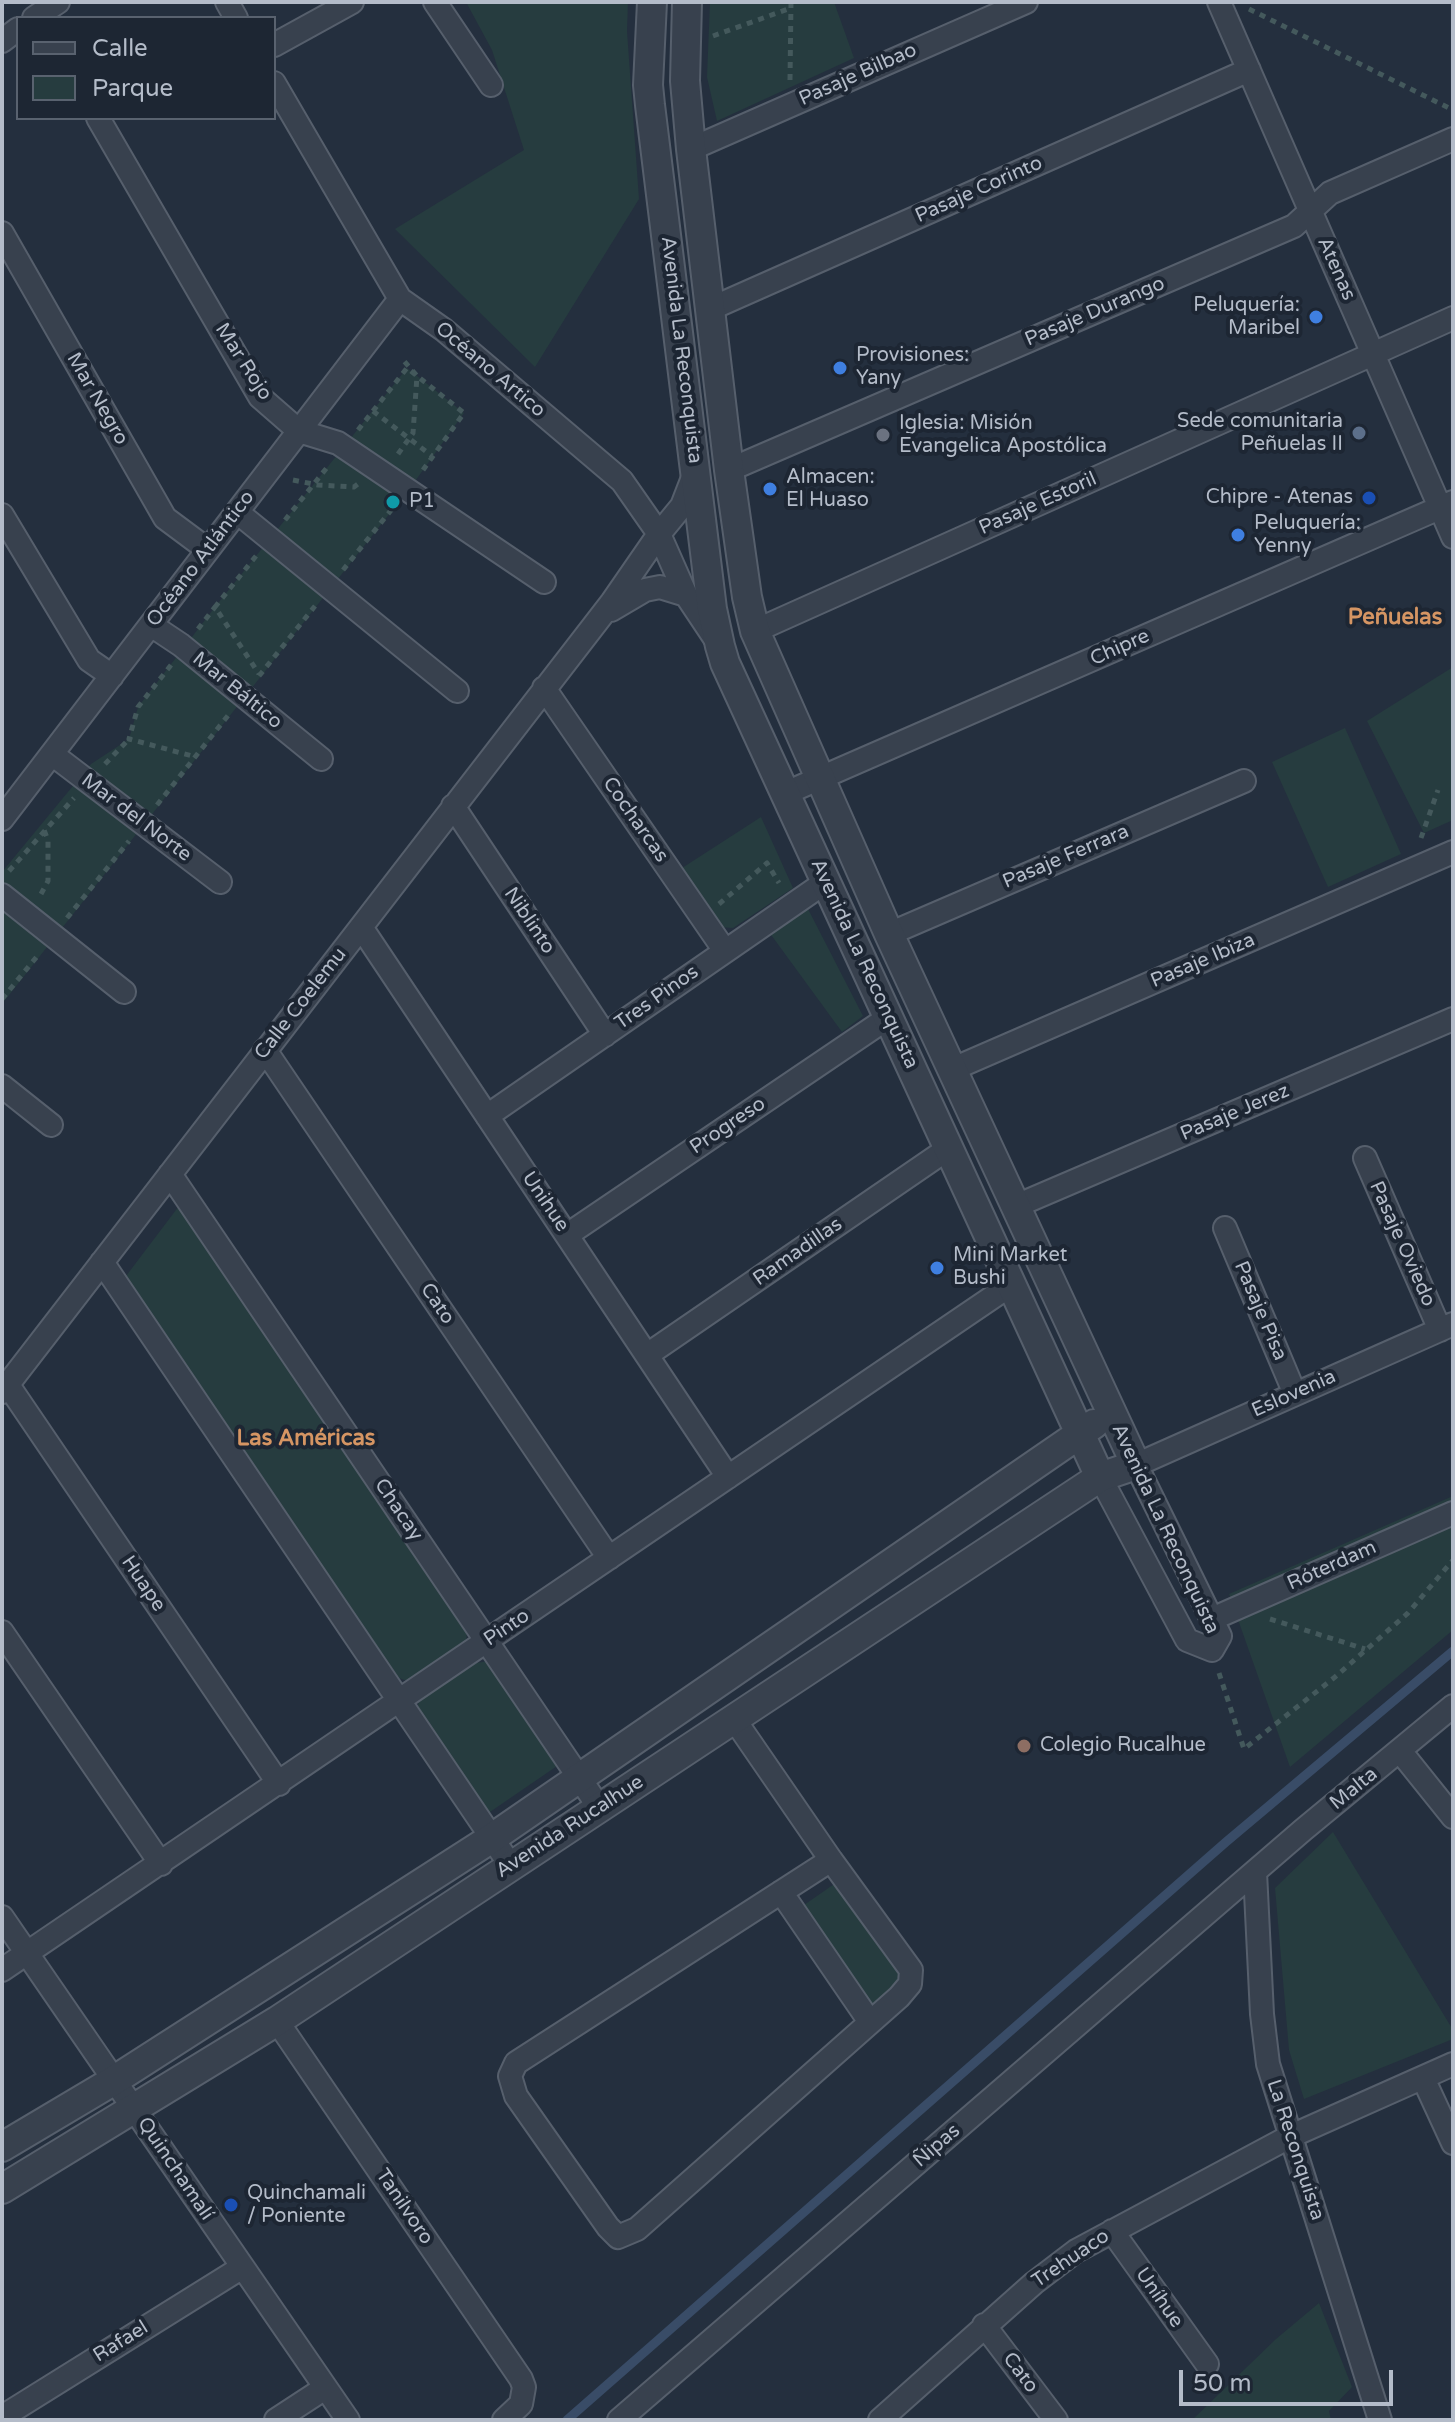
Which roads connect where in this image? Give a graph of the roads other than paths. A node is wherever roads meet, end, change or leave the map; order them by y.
1 (58, 2) edge
2 (352, 2) edge
3 (435, 2) edge
4 (652, 2) edge
5 (687, 2) edge
6 (1026, 2) edge
7 (1219, 2) edge
8 (39, 16) edge
9 (276, 44) edge
10 (1249, 70) junction
11 (491, 85) dead end
12 (276, 86) edge
13 (99, 120) edge
14 (1453, 139) edge
15 (691, 149) junction
16 (1311, 211) junction
17 (2, 233) edge
18 (400, 299) junction
19 (710, 309) junction
20 (1453, 318) edge
21 (1373, 354) junction
22 (299, 431) junction
23 (696, 470) junction
24 (729, 470) junction
25 (1446, 504) edge
26 (237, 512) junction
27 (2, 515) edge
28 (659, 534) junction
29 (1453, 537) edge
30 (208, 550) junction
31 (544, 582) dead end
32 (686, 595) junction
33 (599, 617) junction
34 (151, 625) junction
35 (755, 631) junction
36 (720, 646) junction
37 (112, 676) junction
38 (544, 688) junction
39 (457, 691) dead end
40 (52, 754) junction
41 (321, 759) dead end
42 (821, 778) junction
43 (1244, 781) dead end
44 (786, 793) junction
45 (5, 805) edge
46 (453, 806) junction
47 (1453, 852) edge
48 (827, 881) junction
49 (220, 882) dead end
50 (2, 895) edge
51 (361, 927) junction
52 (889, 934) junction
53 (725, 951) junction
54 (124, 992) dead end
55 (889, 1017) junction
56 (1453, 1019) edge
57 (605, 1035) junction
58 (265, 1050) junction
59 (953, 1069) junction
60 (2, 1086) edge
61 (487, 1116) junction
62 (51, 1125) dead end
63 (949, 1148) junction
64 (1365, 1158) dead end
65 (170, 1174) junction
66 (1016, 1206) junction
67 (1225, 1228) dead end
68 (567, 1235) junction
69 (102, 1262) junction
70 (1012, 1284) junction
71 (1446, 1327) edge
72 (647, 1355) junction
73 (5, 1389) edge
74 (1295, 1394) junction
75 (1112, 1413) junction
76 (1080, 1434) junction
77 (1136, 1465) junction
78 (728, 1477) junction
79 (1100, 1477) junction
80 (1453, 1513) edge
81 (609, 1558) junction
82 (1212, 1619) junction
83 (2, 1632) edge
84 (487, 1641) junction
85 (400, 1701) junction
86 (1453, 1706) edge
87 (734, 1719) junction
88 (1400, 1751) junction
89 (580, 1778) junction
90 (279, 1784) junction
91 (599, 1807) junction
92 (1453, 1817) edge
93 (492, 1838) junction
94 (831, 1860) junction
95 (161, 1864) junction
96 (511, 1866) junction
97 (1255, 1872) junction
98 (781, 1892) junction
99 (2, 1917) edge
100 (27, 1955) junction
101 (2, 1970) edge
102 (277, 2021) junction
103 (870, 2022) junction
104 (1453, 2064) edge
105 (1423, 2078) junction
106 (113, 2081) junction
107 (135, 2109) junction
108 (1289, 2137) junction
109 (1453, 2143) edge
110 (2, 2147) edge
111 (2, 2189) edge
112 (1112, 2231) junction
113 (241, 2268) junction
114 (984, 2325) junction
115 (1207, 2364) dead end
116 (325, 2388) junction
117 (2, 2417) edge
118 (276, 2420) edge
119 (348, 2420) edge
120 (504, 2420) edge
121 (619, 2420) edge
122 (880, 2420) edge
123 (1056, 2420) edge
124 (1380, 2420) edge

1 - 8 street
2 - 9 street
3 - 11 street
4 - 23 street, Avenida La Reconquista
5 - 15 street, Avenida La Reconquista
6 - 15 street, Pasaje Bilbao
7 - 10 street, Atenas
10 - 16 street, Atenas
10 - 19 street, Pasaje Corinto
12 - 18 street, Océano Artico
13 - 22 street, Mar Rojo
14 - 16 street, Pasaje Durango
15 - 19 street, Avenida La Reconquista
16 - 21 street, Atenas
16 - 24 street, Pasaje Durango
17 - 30 street, Mar Negro
18 - 22 street, Océano Atlántico
18 - 28 street, Océano Artico
19 - 24 street, Avenida La Reconquista
20 - 21 street, Pasaje Estoril
21 - 25 street, Atenas
21 - 35 street, Pasaje Estoril
22 - 26 street, Océano Atlántico
22 - 31 street, Mar Rojo
23 - 28 street, Calle Coelemu
23 - 36 street, Avenida La Reconquista
24 - 35 street, Avenida La Reconquista
25 - 29 street, Atenas
25 - 42 street, Chipre
26 - 30 street, Océano Atlántico
26 - 39 street
27 - 37 street
28 - 32 street, Océano Artico
28 - 33 street, Calle Coelemu
30 - 34 street, Océano Atlántico
32 - 33 street, Calle Coelemu
32 - 36 street, Océano Artico
33 - 38 street, Calle Coelemu
34 - 37 street, Océano Atlántico
34 - 41 street, Mar Báltico
35 - 42 street, Avenida La Reconquista
36 - 44 street, Avenida La Reconquista
37 - 40 street, Océano Atlántico
38 - 46 street, Calle Coelemu
38 - 53 street, Cocharcas
40 - 45 street, Océano Atlántico
40 - 49 street, Mar del Norte
42 - 44 street, Chipre
42 - 52 street, Avenida La Reconquista
43 - 52 street, Pasaje Ferrara
44 - 48 street, Avenida La Reconquista
46 - 51 street, Calle Coelemu
46 - 57 street, Niblinto
47 - 59 street, Pasaje Ibiza
48 - 53 street, Tres Pinos
48 - 55 street, Avenida La Reconquista
50 - 54 street
51 - 58 street, Calle Coelemu
51 - 61 street, Unihue
52 - 59 street, Avenida La Reconquista
53 - 57 street, Tres Pinos
55 - 63 street, Avenida La Reconquista
55 - 68 street, Progreso
56 - 66 street, Pasaje Jerez
57 - 61 street, Tres Pinos
58 - 65 street, Calle Coelemu
58 - 81 street, Cato
59 - 66 street, Avenida La Reconquista
60 - 62 street
61 - 68 street, Unihue
63 - 70 street, Avenida La Reconquista
63 - 72 street, Ramadillas
64 - 71 street, Pasaje Oviedo
65 - 69 street, Calle Coelemu
65 - 84 street, Chacay
66 - 75 street, Avenida La Reconquista
67 - 74 street, Pasaje Pisa
68 - 72 street, Unihue
69 - 73 street, Calle Coelemu
69 - 85 street
70 - 76 street, Avenida La Reconquista
70 - 78 street, Pinto
71 - 74 street, Eslovenia
72 - 78 street, Unihue
73 - 90 street, Huape
74 - 77 street, Eslovenia
75 - 76 street, Avenida Rucalhue
75 - 77 street, Avenida La Reconquista
76 - 79 street, Avenida La Reconquista
76 - 89 street, Avenida Rucalhue
77 - 79 street, Avenida Rucalhue
77 - 82 street, Avenida La Reconquista
78 - 81 street, Pinto
79 - 82 street, Avenida La Reconquista
79 - 87 street, Avenida Rucalhue
80 - 82 street, Róterdam
81 - 84 street, Pinto
83 - 95 street
84 - 85 street, Pinto
84 - 89 street, Chacay
85 - 90 street, Pinto
85 - 93 street
86 - 88 street, Malta
87 - 91 street, Avenida Rucalhue
87 - 94 street
88 - 92 street
88 - 97 street, Malta
89 - 91 street, Chacay
89 - 93 street, Avenida Rucalhue
90 - 95 street, Pinto
91 - 96 street, Avenida Rucalhue
93 - 96 street
93 - 106 street, Avenida Rucalhue
94 - 98 street
94 - 103 street
95 - 100 street, Pinto
96 - 102 street, Avenida Rucalhue
97 - 108 street, La Reconquista
97 - 121 street, Ñipas
98 - 103 street
98 - 103 street
99 - 100 street, Quinchamalí
100 - 101 street, Pinto
100 - 106 street, Quinchamalí
102 - 107 street, Avenida Rucalhue
102 - 120 street, Tanilvoro
104 - 105 street, Trehuaco
105 - 108 street, Trehuaco
105 - 109 street
106 - 107 street, Quinchamalí
106 - 110 street, Avenida Rucalhue
107 - 111 street, Avenida Rucalhue
107 - 113 street, Quinchamalí
108 - 112 street, Trehuaco
108 - 124 street, La Reconquista
112 - 114 street, Trehuaco
112 - 115 street, Uníhue
113 - 116 street, Quinchamalí
113 - 117 street, Rafael
114 - 122 street, Trehuaco
114 - 123 street, Cato
116 - 118 street
116 - 119 street, Quinchamalí

